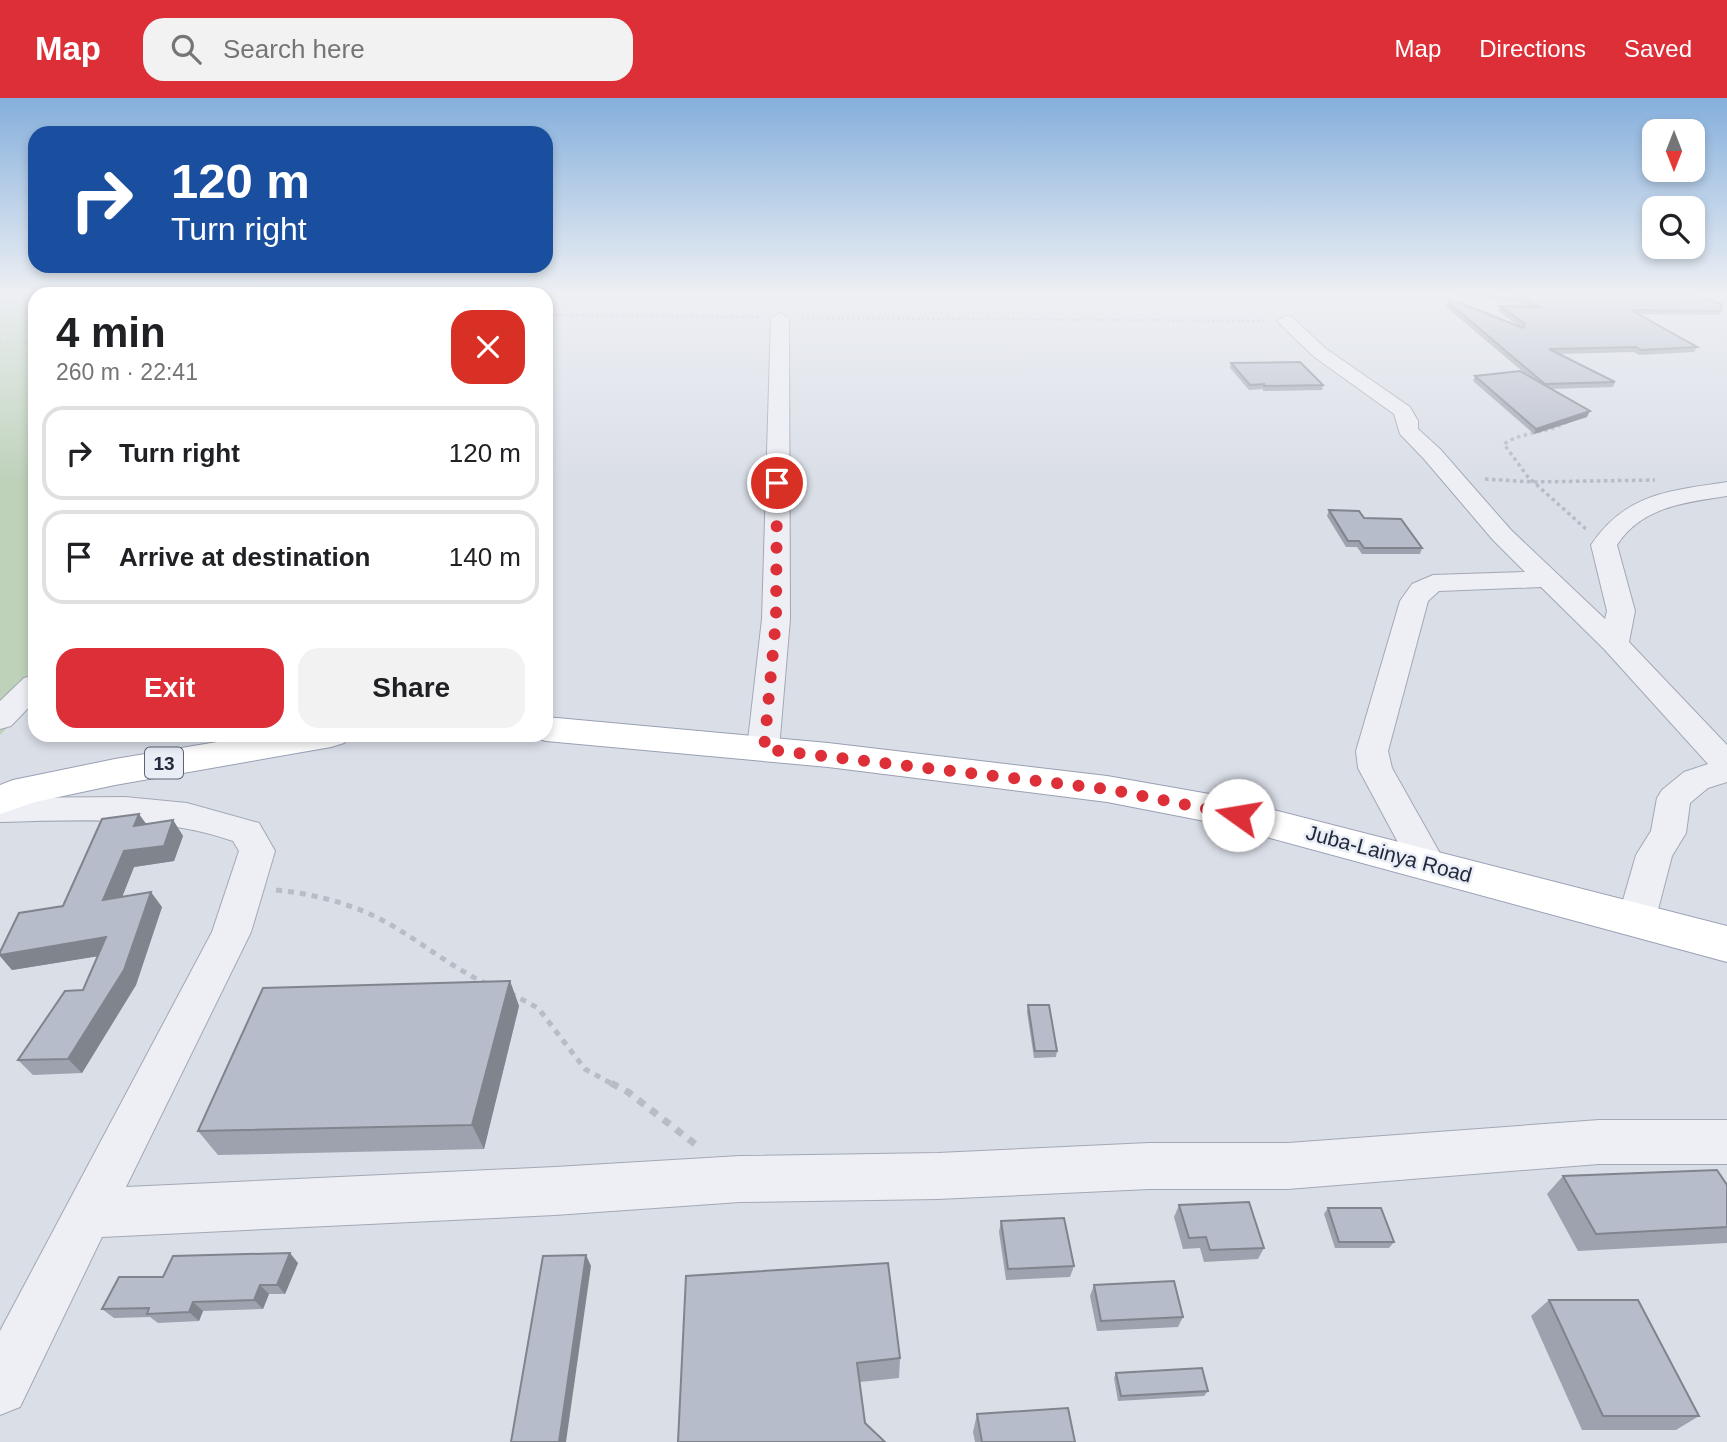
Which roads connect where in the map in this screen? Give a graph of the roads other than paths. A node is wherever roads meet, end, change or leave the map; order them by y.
1 (779, 356) edge
2 (1324, 356) edge
3 (1727, 489) edge
4 (1549, 579) junction
5 (1614, 643) junction
6 (28, 691) edge
7 (0, 719) edge
8 (553, 730) edge
9 (290, 742) edge
10 (764, 749) junction
11 (1726, 760) edge
12 (0, 800) edge
13 (0, 810) edge
14 (1427, 864) junction
15 (1636, 921) junction
16 (1727, 944) edge
17 (1727, 1142) edge
18 (90, 1213) junction
19 (0, 1387) edge

1 - 10 street
2 - 4 street
3 - 5 street
4 - 5 street
4 - 14 street
5 - 11 street
6 - 7 street
8 - 10 main road, Juba-Lainya Road
9 - 12 main road, 13
10 - 14 main road, Juba-Lainya Road
11 - 15 street
13 - 18 street
14 - 15 main road, Juba-Lainya Road
15 - 16 main road, Juba-Lainya Road
17 - 18 street
18 - 19 street

